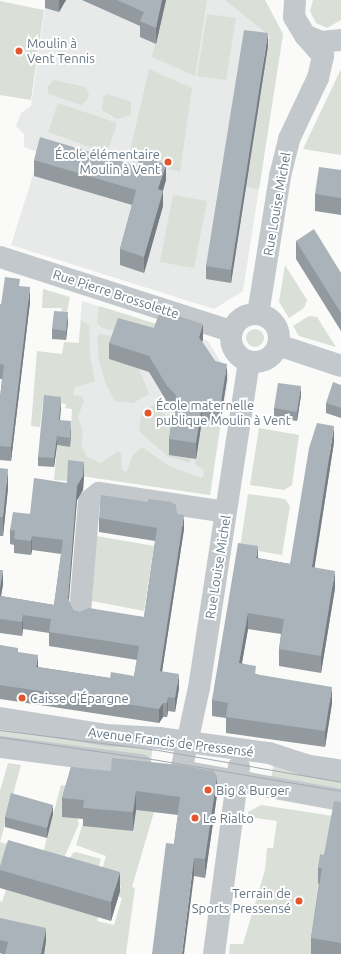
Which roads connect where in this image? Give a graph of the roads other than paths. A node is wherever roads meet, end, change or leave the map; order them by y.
1 (292, 2) edge
2 (305, 35) junction
3 (341, 40) edge
4 (0, 257) edge
5 (258, 314) junction
6 (231, 331) junction
7 (278, 345) junction
8 (249, 362) junction
9 (341, 366) edge
10 (226, 512) junction
11 (80, 613) edge
12 (0, 718) edge
13 (186, 742) junction
14 (0, 747) edge
15 (241, 751) junction
16 (181, 771) junction
17 (341, 771) edge
18 (236, 782) junction
19 (341, 800) edge
20 (214, 954) edge

1 - 2 street
2 - 3 street
2 - 5 street, Rue Louise Michel
4 - 6 street, Rue Pierre Brossolette
5 - 6 street
5 - 7 street
6 - 8 street
7 - 8 street
7 - 9 street
8 - 10 street, Rue Louise Michel
10 - 11 street
10 - 13 street, Rue Louise Michel
12 - 13 street, Avenue Francis de Pressensé
13 - 15 street, Avenue Francis de Pressensé
13 - 16 street, Rue Louise Michel
14 - 16 street, Avenue Francis de Pressensé
15 - 17 street, Avenue Francis de Pressensé
15 - 18 street
16 - 18 street, Avenue Francis de Pressensé
18 - 19 street, Avenue Francis de Pressensé
18 - 20 street

